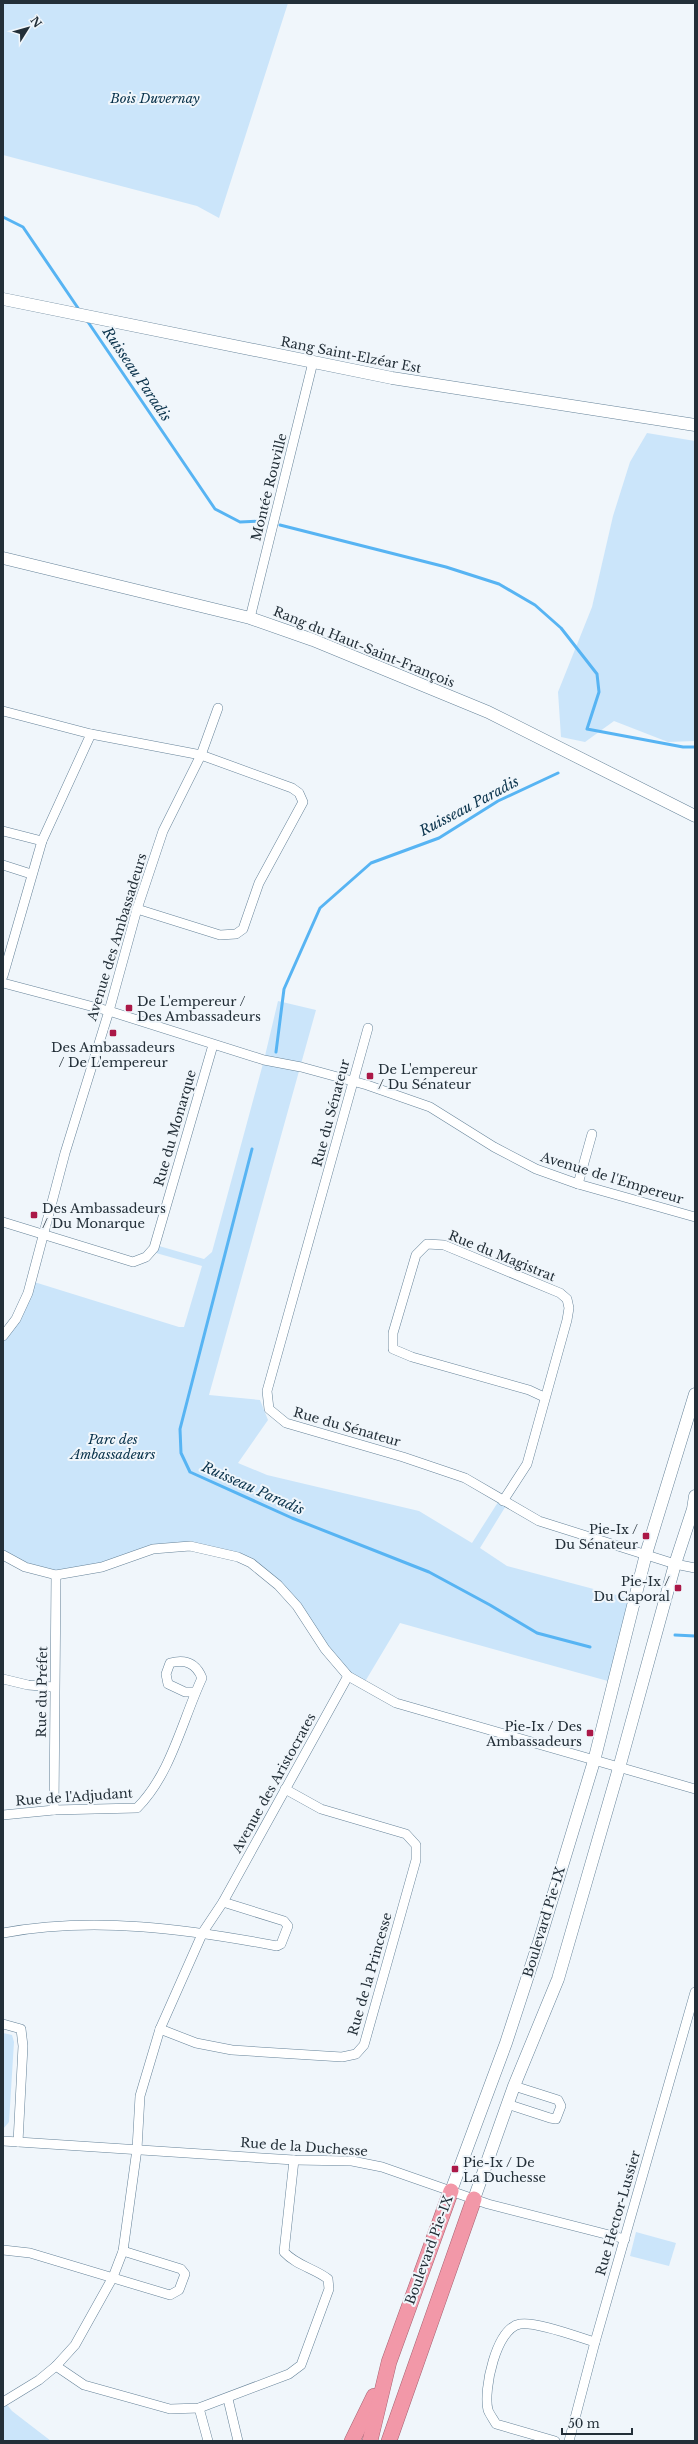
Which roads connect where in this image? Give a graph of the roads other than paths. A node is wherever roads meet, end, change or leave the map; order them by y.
1 (3, 300) edge
2 (313, 362) junction
3 (695, 426) edge
4 (3, 558) edge
5 (250, 618) junction
6 (218, 708) dead end
7 (3, 711) edge
8 (90, 734) junction
9 (201, 755) junction
10 (695, 816) edge
11 (3, 831) edge
12 (42, 841) junction
13 (3, 865) edge
14 (31, 874) junction
15 (137, 909) junction
16 (3, 976) edge
17 (3, 983) edge
18 (109, 1011) junction
19 (368, 1028) dead end
20 (213, 1045) junction
21 (354, 1083) junction
22 (592, 1134) dead end
23 (578, 1184) junction
24 (695, 1217) edge
25 (3, 1222) edge
26 (42, 1233) junction
27 (3, 1336) edge
28 (695, 1394) edge
29 (544, 1397) junction
30 (695, 1496) edge
31 (503, 1501) junction
32 (646, 1554) junction
33 (3, 1555) edge
34 (675, 1564) junction
35 (695, 1568) edge
36 (56, 1575) junction
37 (348, 1676) junction
38 (3, 1679) edge
39 (54, 1687) junction
40 (195, 1692) dead end
41 (594, 1761) junction
42 (619, 1768) junction
43 (285, 1789) junction
44 (695, 1789) edge
45 (54, 1810) junction
46 (3, 1815) edge
47 (223, 1902) junction
48 (3, 1932) edge
49 (203, 1932) junction
50 (695, 1992) edge
51 (3, 2024) edge
52 (160, 2029) junction
53 (514, 2086) junction
54 (507, 2104) junction
55 (3, 2141) edge
56 (18, 2142) junction
57 (136, 2150) junction
58 (294, 2160) junction
59 (451, 2191) junction
60 (474, 2199) junction
61 (625, 2239) junction
62 (3, 2250) edge
63 (123, 2251) junction
64 (420, 2276) junction
65 (113, 2277) junction
66 (441, 2287) junction
67 (594, 2342) junction
68 (56, 2366) junction
69 (384, 2377) junction
70 (228, 2399) junction
71 (3, 2402) edge
72 (199, 2408) junction
73 (208, 2441) edge
74 (238, 2441) edge
75 (352, 2441) edge
76 (370, 2441) edge
77 (389, 2441) edge
78 (555, 2441) edge
79 (569, 2441) edge

1 - 2 street, Rang Saint-Elzéar Est
2 - 3 street, Rang Saint-Elzéar Est
2 - 5 street, Montée Rouville
4 - 5 street, Rang du Haut-Saint-François
5 - 10 street, Rang du Haut-Saint-François
6 - 9 street, Avenue des Ambassadeurs
7 - 8 street
8 - 9 street
8 - 12 street
9 - 15 street, Avenue des Ambassadeurs
9 - 15 street
11 - 12 street
12 - 14 street
13 - 14 street
14 - 16 street
15 - 18 street, Avenue des Ambassadeurs
17 - 18 street, Avenue de l'Empereur
18 - 20 street, Avenue de l'Empereur
18 - 26 street, Avenue des Ambassadeurs
19 - 21 street, Rue du Sénateur
20 - 21 street, Avenue de l'Empereur
20 - 26 street, Rue du Monarque
21 - 23 street, Avenue de l'Empereur
21 - 31 street, Rue du Sénateur
22 - 23 street
23 - 24 street, Avenue de l'Empereur
25 - 26 street, Rue du Monarque
26 - 27 street, Avenue des Ambassadeurs
28 - 32 street, Boulevard Pie-IX
29 - 29 street, Rue du Magistrat
29 - 31 street, Rue du Magistrat
30 - 34 street, Boulevard Pie-IX
31 - 32 street, Rue du Sénateur
32 - 34 street, Rue du Sénateur
32 - 41 street, Boulevard Pie-IX
33 - 36 street
34 - 35 street, Rue du Sénateur
34 - 42 street, Boulevard Pie-IX
36 - 37 street
36 - 39 street, Rue du Préfet
37 - 41 street
37 - 43 street, Avenue des Aristocrates
38 - 39 street
39 - 45 street, Rue du Préfet
40 - 45 street, Rue de l'Adjudant
41 - 42 street
41 - 59 street, Boulevard Pie-IX
42 - 44 street
42 - 53 street, Boulevard Pie-IX
43 - 47 street, Avenue des Aristocrates
43 - 52 street, Rue de la Princesse
45 - 46 street, Rue de l'Adjudant
47 - 49 street, Avenue des Aristocrates
47 - 49 street
48 - 49 street
49 - 52 street, Avenue des Aristocrates
50 - 61 street, Rue Hector-Lussier
51 - 56 street
52 - 57 street, Avenue des Aristocrates
53 - 54 street, Boulevard Pie-IX
53 - 54 street
54 - 60 street, Boulevard Pie-IX
55 - 56 street, Rue de la Duchesse
56 - 57 street, Rue de la Duchesse
57 - 58 street, Rue de la Duchesse
57 - 63 street, Avenue des Aristocrates
58 - 59 street, Rue de la Duchesse
58 - 70 street
59 - 60 street, Rue de la Duchesse
59 - 64 highway, Boulevard Pie-IX
60 - 61 street, Rue de la Duchesse
60 - 66 highway, Boulevard Pie-IX
61 - 67 street, Rue Hector-Lussier
62 - 65 street
63 - 65 street, Avenue des Aristocrates
63 - 65 street
64 - 66 highway
64 - 69 highway, Boulevard Pie-IX
65 - 68 street, Avenue des Aristocrates
66 - 77 highway, Boulevard Pie-IX
67 - 78 street
67 - 79 street, Rue Hector-Lussier
68 - 71 street, Avenue des Aristocrates
68 - 72 street
69 - 75 highway
69 - 76 highway, Boulevard Pie-IX
70 - 72 street
70 - 74 street
72 - 73 street

